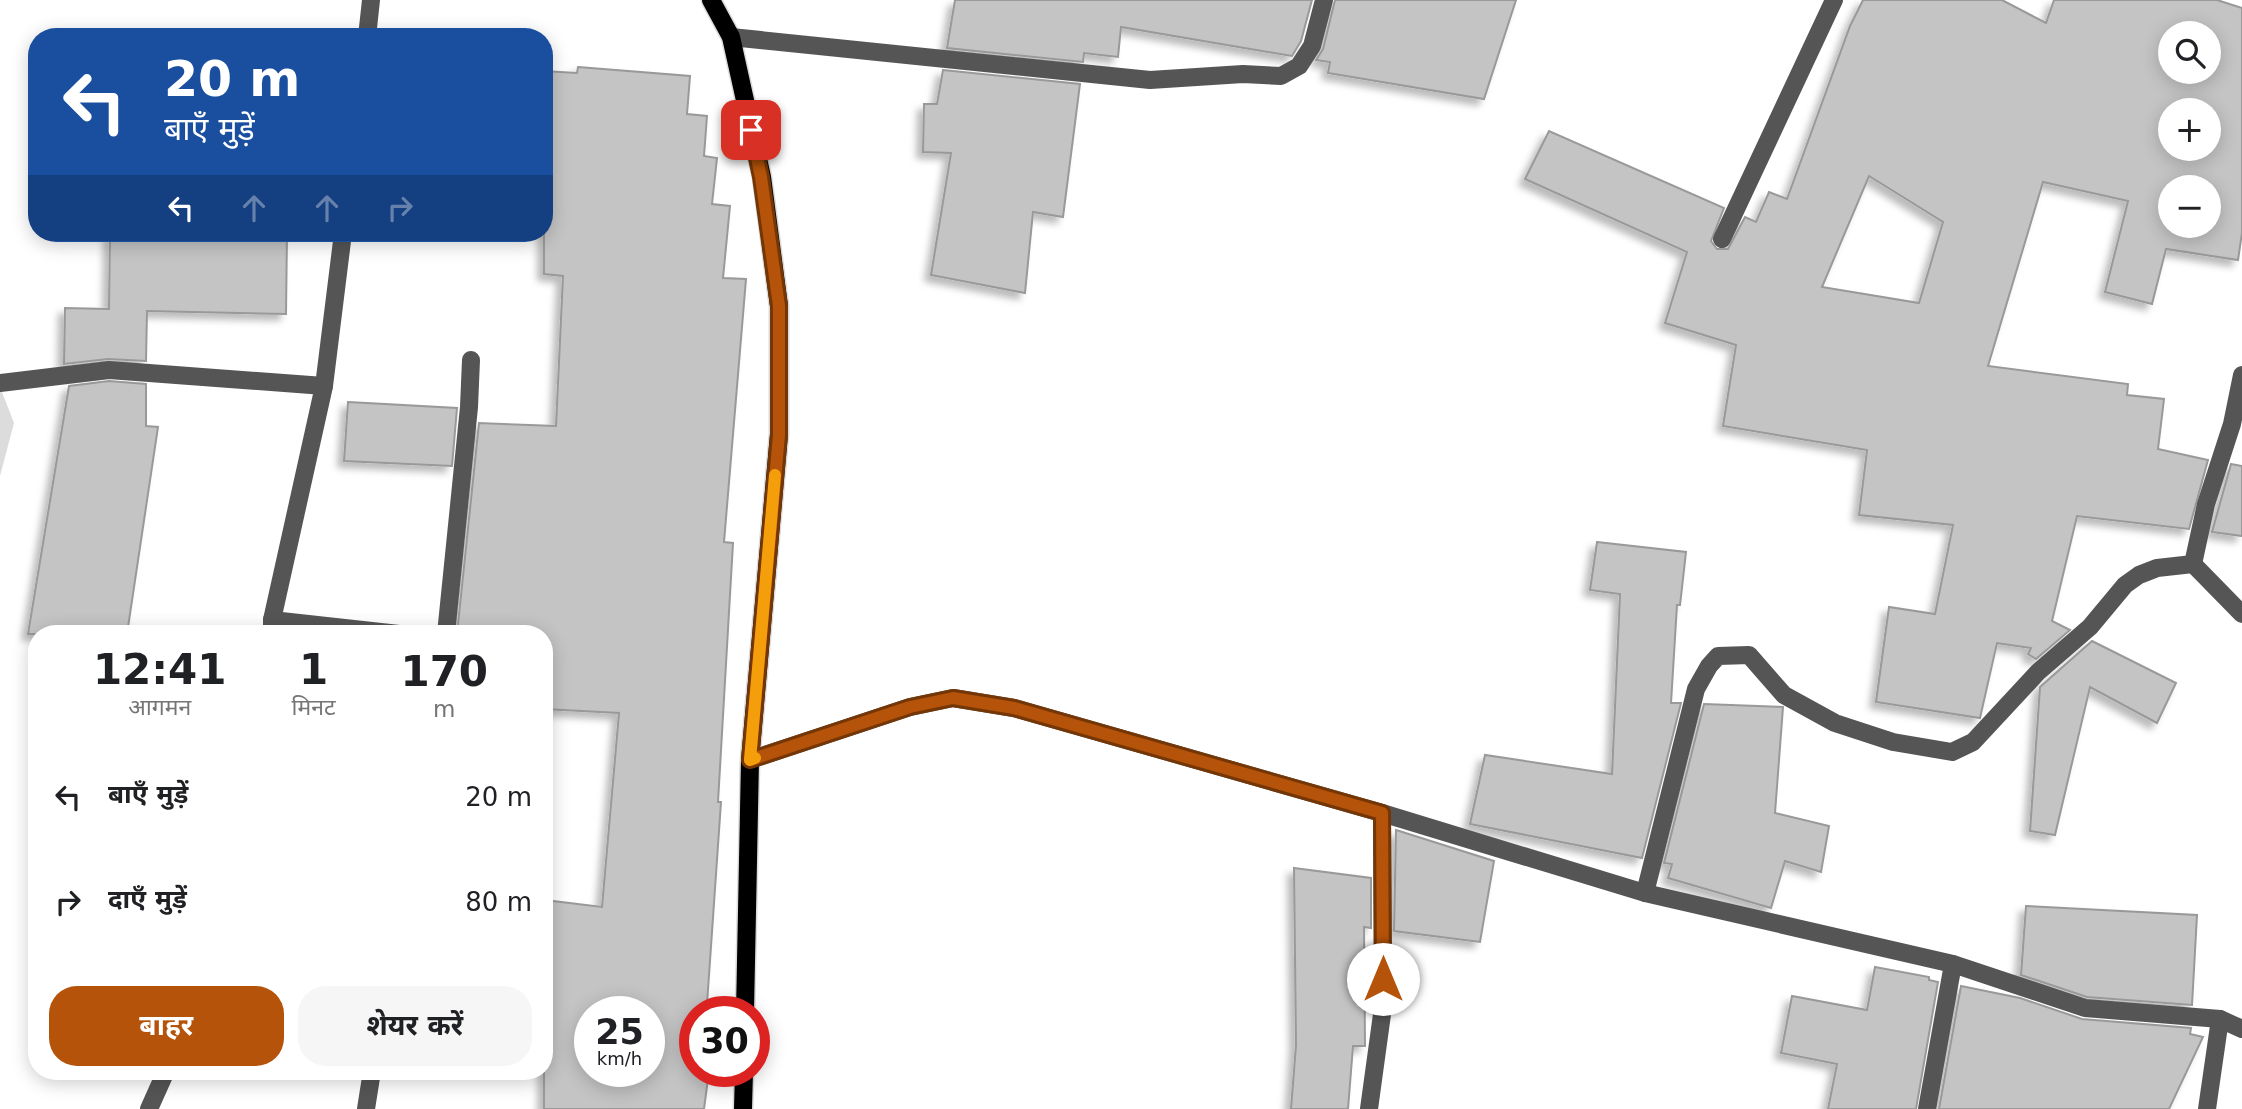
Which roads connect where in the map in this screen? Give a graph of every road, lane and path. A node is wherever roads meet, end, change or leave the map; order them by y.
1 (371, 0) edge
2 (711, 0) edge
3 (1324, 0) edge
4 (1834, 0) edge
5 (369, 28) edge
6 (730, 37) junction
7 (1722, 239) dead end
8 (342, 242) edge
9 (471, 360) dead end
10 (2242, 375) edge
11 (0, 383) edge
12 (324, 386) junction
13 (2237, 423) edge
14 (2193, 564) junction
15 (2242, 614) edge
16 (272, 625) edge
17 (447, 625) edge
18 (750, 760) junction
19 (1382, 813) junction
20 (1645, 893) junction
21 (1953, 964) junction
22 (745, 996) edge
23 (2220, 1019) junction
24 (2242, 1029) edge
25 (162, 1080) edge
26 (371, 1080) edge
27 (744, 1087) edge
28 (149, 1109) edge
29 (366, 1109) edge
30 (743, 1109) edge
31 (1368, 1109) edge
32 (1927, 1109) edge
33 (2207, 1109) edge

1 - 5 street
2 - 6 main road
3 - 6 street
4 - 7 street
6 - 18 main road
8 - 12 street
9 - 17 street
10 - 13 street
11 - 12 street
12 - 16 street
13 - 14 street
14 - 15 street
14 - 20 street
18 - 19 street
18 - 22 main road
19 - 20 street
19 - 31 street
20 - 21 street
21 - 23 street
21 - 32 street
23 - 24 street
23 - 33 street
25 - 28 street
26 - 29 street
27 - 30 main road

